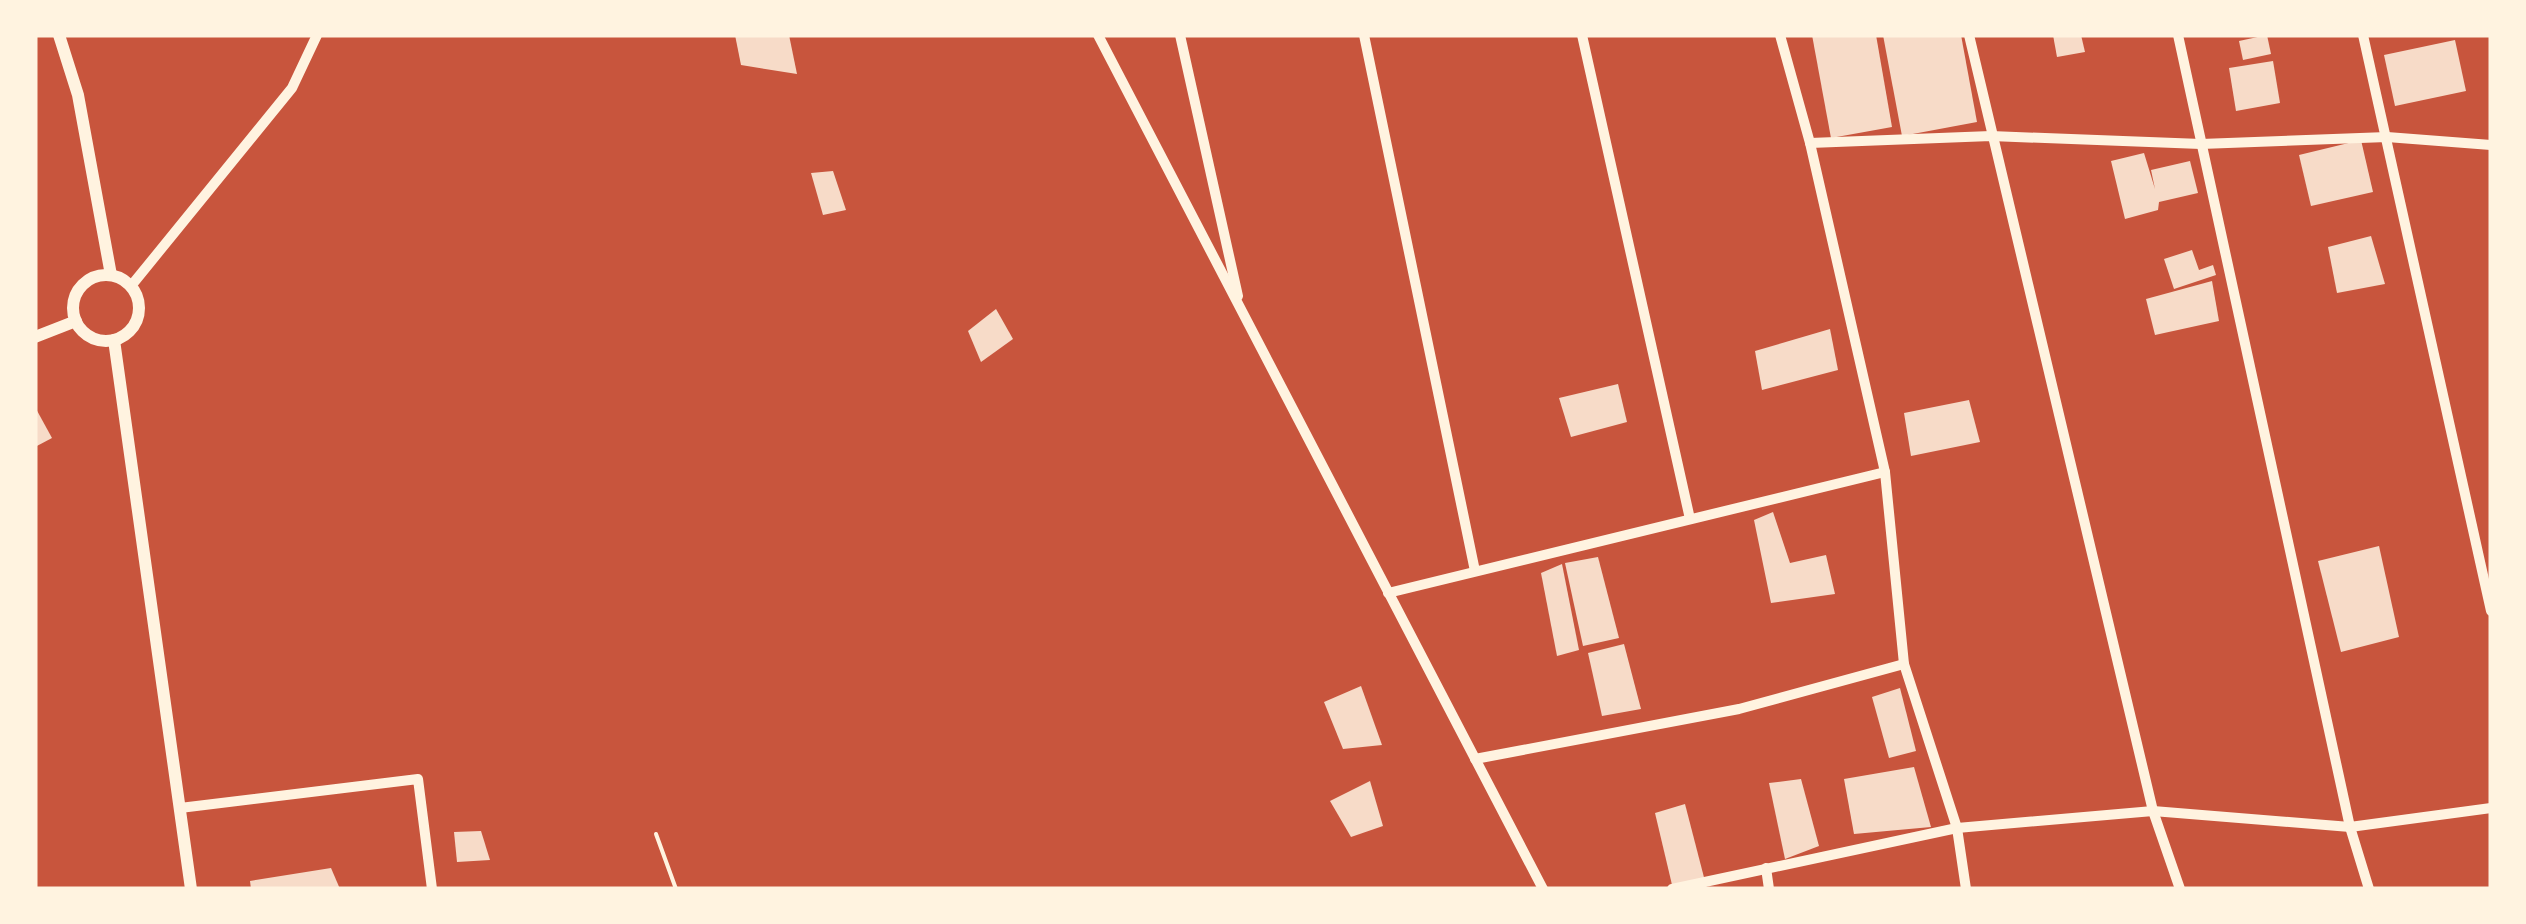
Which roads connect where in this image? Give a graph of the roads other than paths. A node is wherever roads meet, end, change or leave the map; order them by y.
1 (60, 35) edge
2 (317, 35) edge
3 (1098, 35) edge
4 (1180, 35) edge
5 (1364, 35) edge
6 (1582, 35) edge
7 (1780, 35) edge
8 (1969, 35) edge
9 (2178, 35) edge
10 (2364, 35) edge
11 (1991, 136) junction
12 (2386, 137) junction
13 (1810, 142) junction
14 (2202, 144) junction
15 (2491, 145) edge
16 (111, 275) junction
17 (131, 286) junction
18 (1241, 312) junction
19 (76, 320) junction
20 (35, 337) edge
21 (114, 340) junction
22 (1885, 472) junction
23 (1690, 519) junction
24 (1475, 572) junction
25 (1388, 593) junction
26 (2491, 611) edge
27 (1904, 664) junction
28 (1475, 759) junction
29 (180, 808) junction
30 (2491, 808) edge
31 (2153, 811) junction
32 (2350, 827) junction
33 (1956, 828) junction
34 (1766, 868) junction
35 (190, 889) edge
36 (432, 889) edge
37 (1542, 889) edge
38 (1672, 889) edge
39 (1769, 889) edge
40 (1966, 889) edge
41 (2180, 889) edge
42 (2369, 889) edge

1 - 16 street
2 - 17 street
3 - 18 street
4 - 18 street
5 - 24 street
6 - 23 street
7 - 13 street
8 - 11 street
9 - 14 street
10 - 12 street
11 - 13 street
11 - 14 street
11 - 31 street
12 - 14 street
12 - 15 street
12 - 26 street
13 - 22 street
14 - 32 street
16 - 17 street
16 - 19 street
17 - 21 street
18 - 25 street
19 - 20 street
19 - 21 street
21 - 29 street
22 - 23 street
22 - 27 street
23 - 24 street
24 - 25 street
25 - 28 street
27 - 28 street
27 - 33 street
28 - 37 street
29 - 35 street
29 - 36 street
30 - 32 street
31 - 32 street
31 - 33 street
31 - 41 street
32 - 42 street
33 - 34 street
33 - 40 street
34 - 38 street
34 - 39 street

